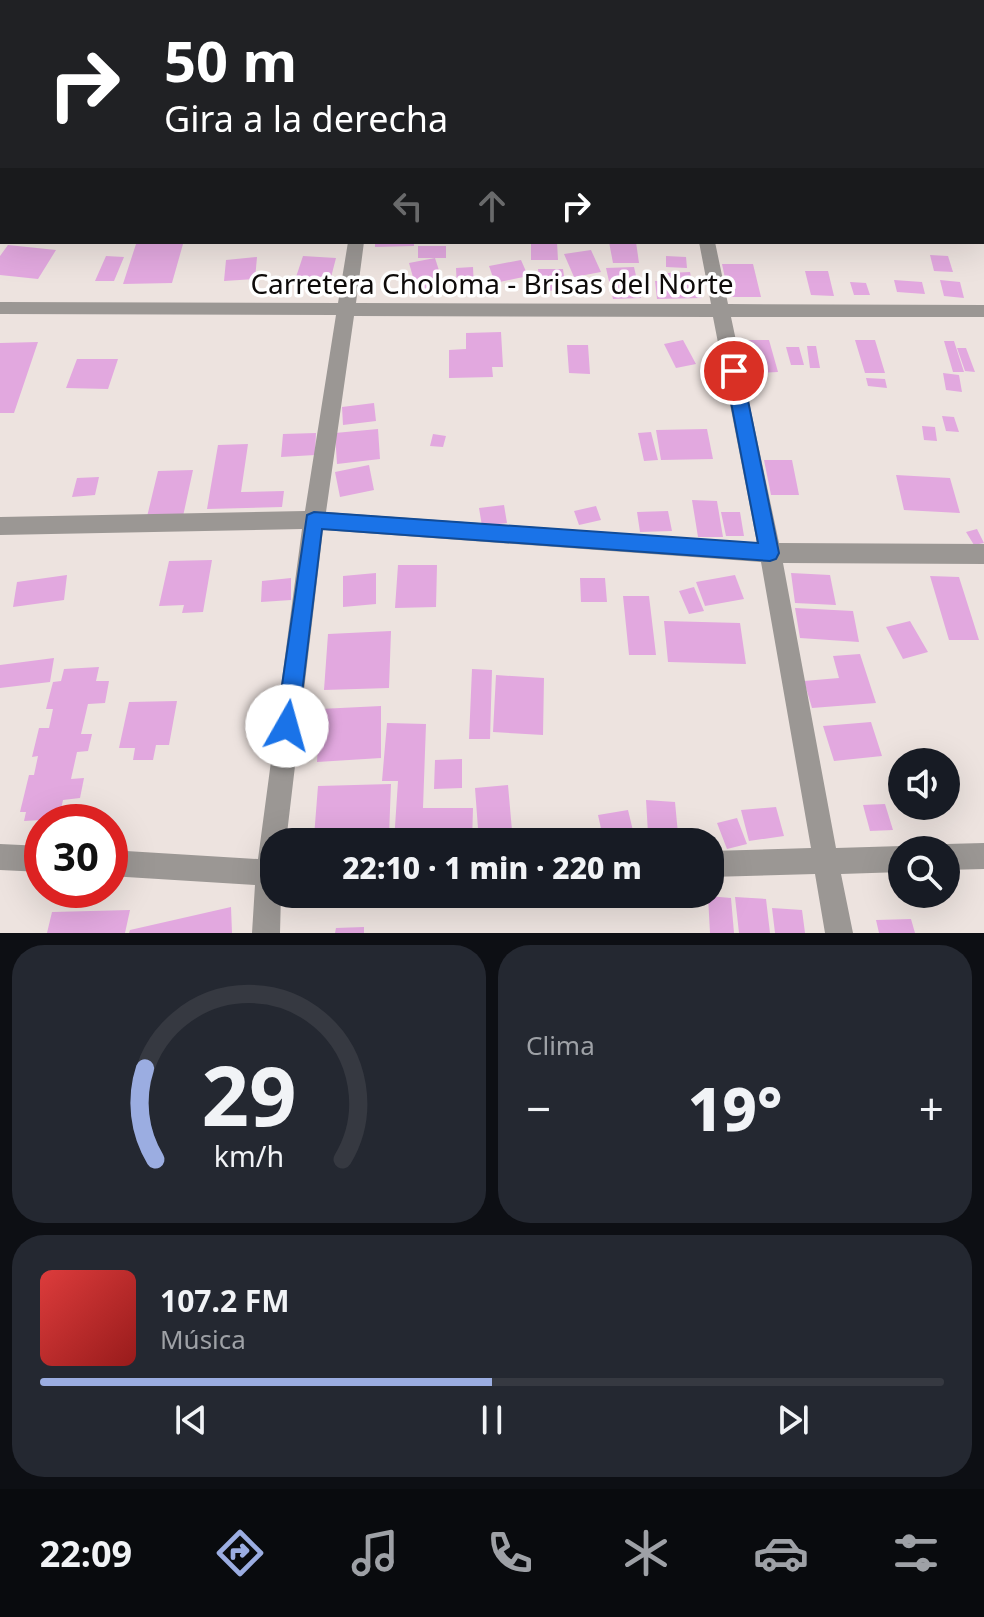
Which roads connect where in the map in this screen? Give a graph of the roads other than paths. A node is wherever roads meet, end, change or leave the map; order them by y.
1 (356, 244) edge
2 (707, 244) edge
3 (0, 308) edge
4 (344, 308) junction
5 (722, 310) junction
6 (984, 311) edge
7 (314, 520) junction
8 (0, 526) edge
9 (770, 553) junction
10 (984, 554) edge
11 (276, 828) edge
12 (984, 856) edge
13 (0, 857) edge
14 (960, 857) edge
15 (24, 858) edge
16 (888, 860) edge
17 (826, 862) junction
18 (128, 864) edge
19 (724, 864) edge
20 (260, 872) edge
21 (268, 908) edge
22 (266, 933) edge
23 (839, 933) edge

1 - 4 street
2 - 5 street
3 - 4 street, Carretera Choloma - Brisas del Norte
4 - 5 street, Carretera Choloma - Brisas del Norte
4 - 7 street
5 - 6 street, Carretera Choloma - Brisas del Norte
5 - 9 street
7 - 8 street
7 - 9 street
7 - 11 street
9 - 10 street
9 - 17 street
12 - 14 street
13 - 15 street
16 - 17 street
17 - 19 street
17 - 23 street
18 - 20 street
21 - 22 street

